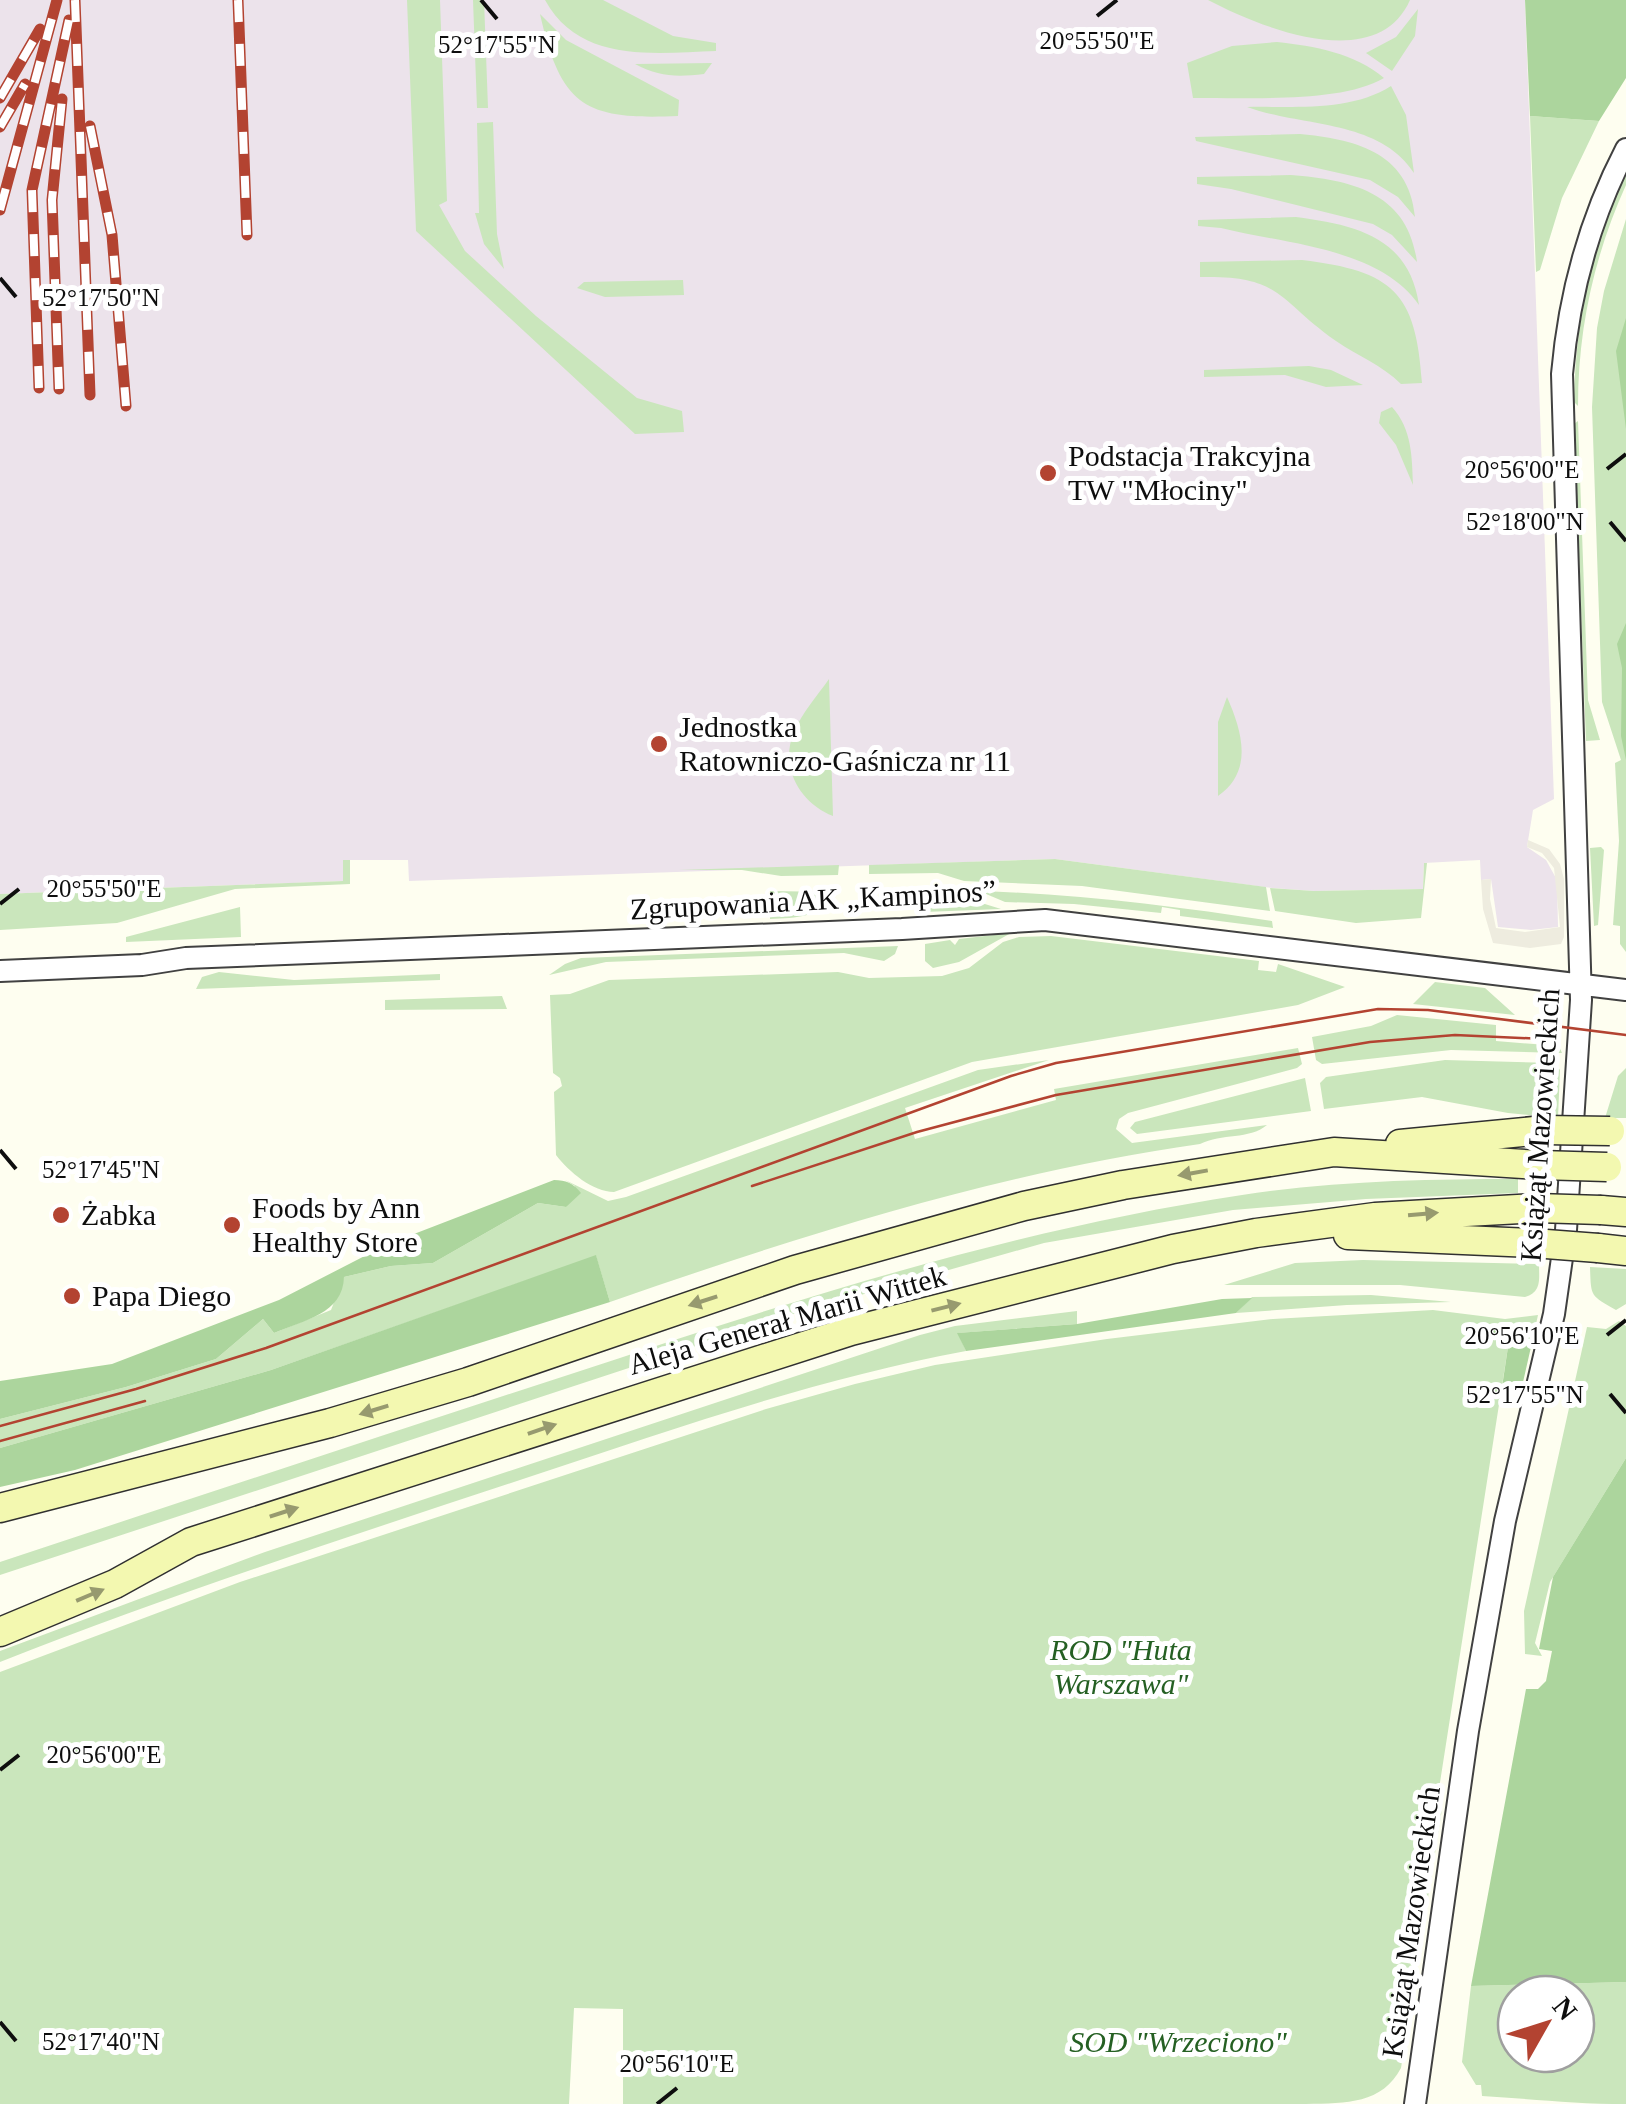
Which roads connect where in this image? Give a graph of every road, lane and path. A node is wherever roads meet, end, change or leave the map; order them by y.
1 (1626, 149) edge
2 (0, 972) edge
3 (1581, 984) junction
4 (1626, 990) edge
5 (1618, 1131) edge
6 (1334, 1152) junction
7 (1616, 1168) edge
8 (1614, 1211) edge
9 (1256, 1233) junction
10 (1612, 1250) edge
11 (0, 1508) edge
12 (0, 1632) edge
13 (1415, 2104) edge

1 - 3 street, Książąt Mazowieckich
2 - 3 street, Zgrupowania AK „Kampinos”
3 - 4 street, Zgrupowania AK „Kampinos”
3 - 13 street, Książąt Mazowieckich
5 - 6 main road, bridge
6 - 7 main road, Aleja Generał Marii Wittek, bridge
6 -> 11 main road, Aleja Generał Marii Wittek
9 -> 8 main road, Aleja Generał Marii Wittek, bridge
9 - 10 main road, bridge
12 -> 9 main road, Aleja Generał Marii Wittek

